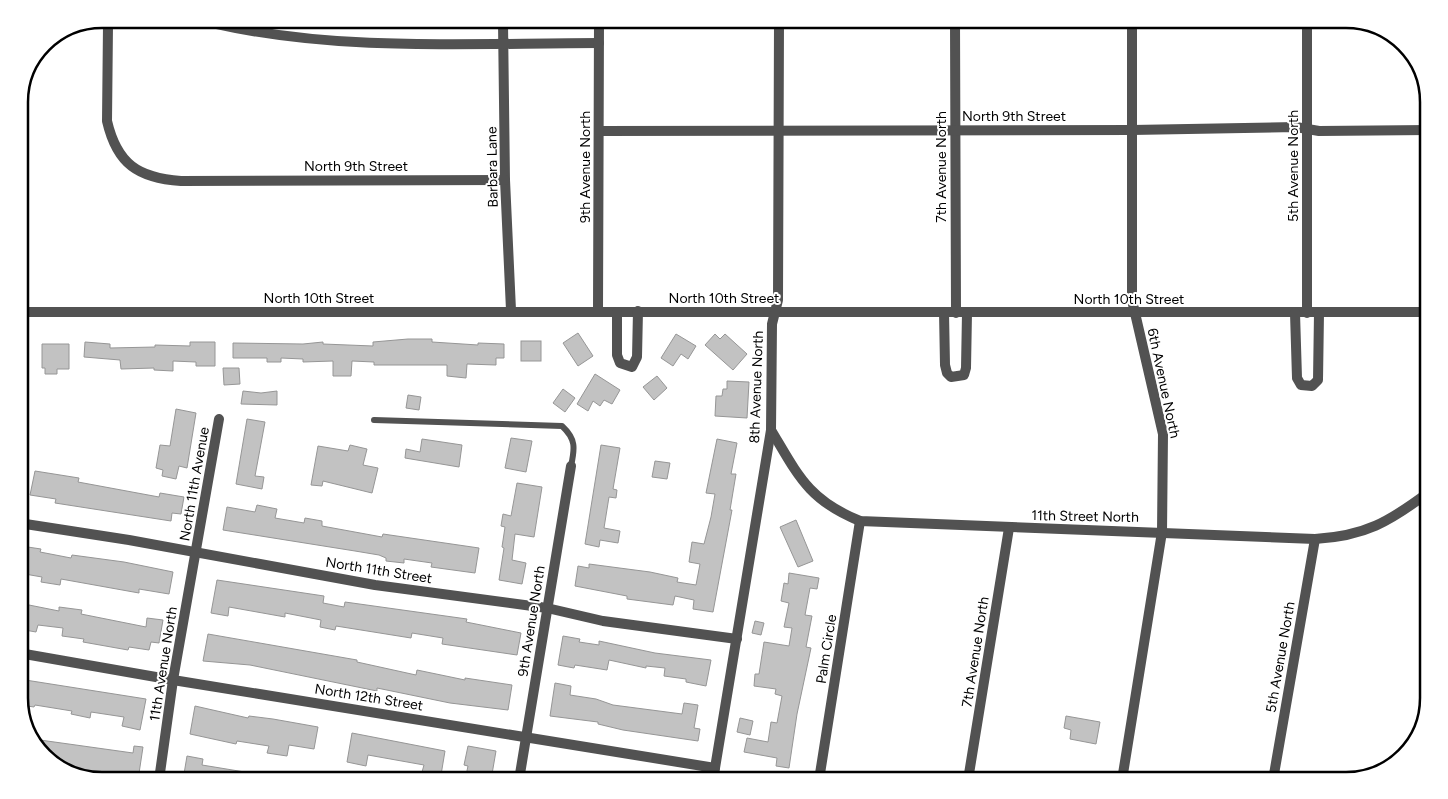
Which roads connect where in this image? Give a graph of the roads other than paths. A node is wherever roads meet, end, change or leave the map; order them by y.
1 (108, 28) edge
2 (239, 28) edge
3 (504, 28) edge
4 (599, 28) edge
5 (779, 28) edge
6 (955, 28) edge
7 (1132, 28) edge
8 (1307, 28) edge
9 (503, 43) junction
10 (599, 43) junction
11 (954, 129) junction
12 (1307, 129) junction
13 (1132, 130) junction
14 (1420, 130) edge
15 (599, 131) junction
16 (779, 132) junction
17 (505, 180) junction
18 (512, 310) junction
19 (598, 311) junction
20 (638, 311) junction
21 (28, 312) edge
22 (617, 312) junction
23 (775, 312) junction
24 (944, 312) junction
25 (1134, 312) junction
26 (1420, 312) edge
27 (956, 313) junction
28 (967, 313) junction
29 (1295, 313) junction
30 (1307, 313) junction
31 (1319, 313) junction
32 (219, 419) dead end
33 (374, 420) dead end
34 (770, 430) junction
35 (571, 466) joint
36 (1420, 499) edge
37 (860, 522) junction
38 (28, 524) edge
39 (1009, 528) junction
40 (1162, 532) junction
41 (1315, 539) junction
42 (196, 553) junction
43 (547, 608) junction
44 (736, 639) junction
45 (28, 655) edge
46 (173, 680) junction
47 (526, 738) junction
48 (715, 768) junction
49 (160, 772) edge
50 (520, 772) edge
51 (714, 772) edge
52 (820, 772) edge
53 (969, 772) edge
54 (1123, 772) edge
55 (1273, 772) edge

1 - 17 street, North 9th Street
2 - 9 street
3 - 9 street, Barbara Lane
4 - 10 street, 9th Avenue North
5 - 16 street, 8th Avenue North
6 - 11 street, 7th Avenue North
7 - 13 street, 6th Avenue North
8 - 12 street, 5th Avenue North
9 - 10 street
9 - 17 street, Barbara Lane
10 - 15 street, 9th Avenue North
11 - 13 street, North 9th Street
11 - 16 street, North 9th Street
11 - 27 street, 7th Avenue North
12 - 13 street, North 9th Street
12 - 14 street, North 9th Street
12 - 30 street, 5th Avenue North
13 - 25 street, 6th Avenue North
15 - 16 street, North 9th Street
15 - 19 street, 9th Avenue North
16 - 23 street, 8th Avenue North
17 - 18 street, Barbara Lane
18 - 19 street, North 10th Street
18 - 21 street, North 10th Street
19 - 22 street, North 10th Street
20 - 22 street, North 10th Street
20 - 22 street
20 - 23 street, North 10th Street
23 - 24 street, North 10th Street
23 - 34 street, 8th Avenue North
24 - 27 street, North 10th Street
24 - 28 street
25 - 28 street, North 10th Street
25 - 29 street, North 10th Street
25 - 40 street, 6th Avenue North
26 - 31 street, North 10th Street
27 - 28 street, North 10th Street
29 - 30 street, North 10th Street
29 - 31 street
30 - 31 street, North 10th Street
32 - 42 street, North 11th Avenue
33 - 35 lane
34 - 37 street, 11th Street North
34 - 44 street, 8th Avenue North
35 - 43 street, 9th Avenue North
36 - 41 street, 11th Street North
37 - 39 street, 11th Street North
37 - 52 street, Palm Circle
38 - 42 street, North 11th Street
39 - 40 street, 11th Street North
39 - 53 street, 7th Avenue North
40 - 41 street, 11th Street North
40 - 54 street, 6th Avenue North
41 - 55 street, 5th Avenue North
42 - 43 street, North 11th Street
42 - 46 street, 11th Avenue North
43 - 44 street, North 11th Street
43 - 47 street, 9th Avenue North
44 - 48 street, 8th Avenue North
45 - 46 street, North 12th Street
46 - 47 street, North 12th Street
46 - 49 street, 11th Avenue North
47 - 48 street, North 12th Street
47 - 50 street, 9th Avenue North
48 - 51 street, 8th Avenue North

